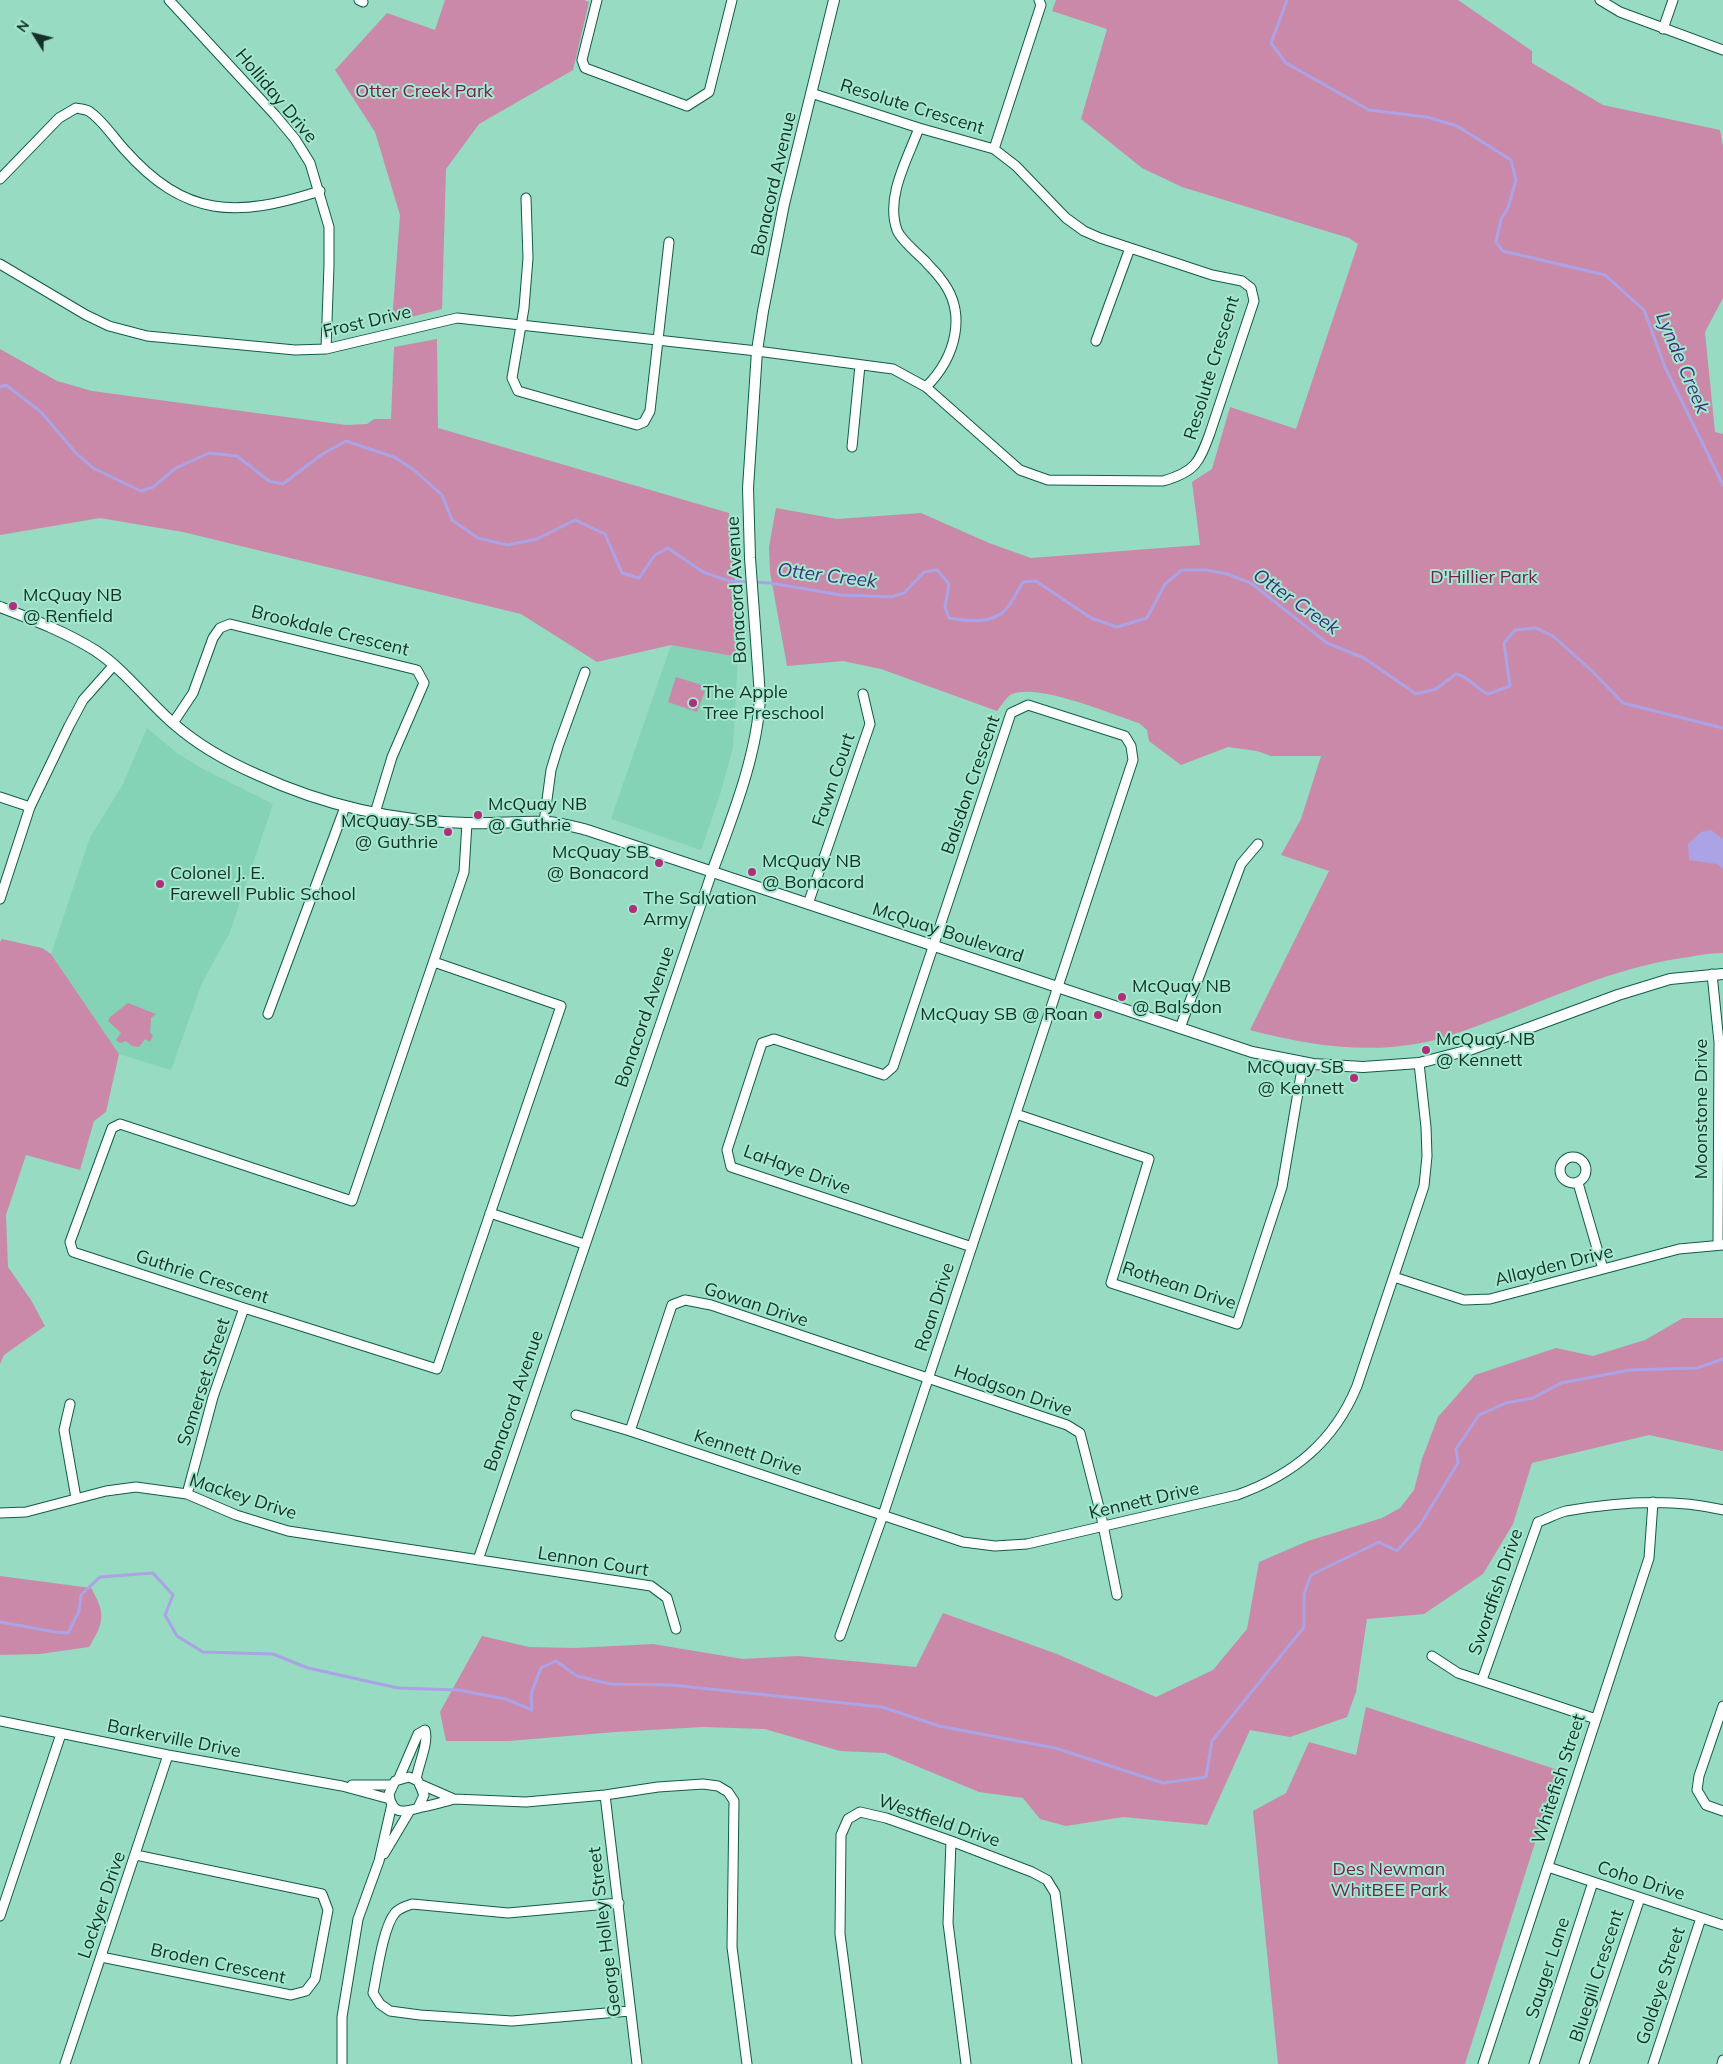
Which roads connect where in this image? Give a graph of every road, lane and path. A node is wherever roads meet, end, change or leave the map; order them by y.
1 (169, 0) edge
2 (597, 0) edge
3 (732, 0) edge
4 (834, 0) edge
5 (1039, 0) edge
6 (1600, 0) edge
7 (1674, 0) edge
8 (1663, 29) junction
9 (1723, 50) edge
10 (811, 93) junction
11 (919, 128) junction
12 (994, 149) junction
13 (0, 179) edge
14 (320, 191) junction
15 (526, 198) dead end
16 (669, 242) dead end
17 (1130, 248) junction
18 (0, 264) edge
19 (523, 324) junction
20 (658, 340) junction
21 (1096, 341) dead end
22 (326, 349) junction
23 (757, 351) junction
24 (860, 365) junction
25 (926, 387) junction
26 (852, 446) dead end
27 (0, 608) edge
28 (114, 665) junction
29 (585, 672) dead end
30 (863, 694) dead end
31 (173, 723) junction
32 (0, 796) edge
33 (30, 806) junction
34 (345, 806) junction
35 (375, 813) junction
36 (544, 822) junction
37 (467, 823) junction
38 (1258, 844) dead end
39 (712, 872) junction
40 (0, 899) edge
41 (808, 904) junction
42 (934, 946) junction
43 (434, 962) junction
44 (1712, 974) junction
45 (1723, 974) edge
46 (1058, 987) junction
47 (268, 1014) dead end
48 (1180, 1028) junction
49 (1303, 1063) junction
50 (1419, 1063) junction
51 (1016, 1114) junction
52 (1578, 1183) dead end
53 (490, 1213) junction
54 (584, 1244) junction
55 (1720, 1245) edge
56 (972, 1247) junction
57 (1603, 1269) junction
58 (1394, 1277) junction
59 (244, 1308) junction
60 (928, 1379) junction
61 (70, 1404) dead end
62 (576, 1415) dead end
63 (630, 1431) junction
64 (187, 1494) junction
65 (76, 1498) junction
66 (1653, 1502) junction
67 (1723, 1510) edge
68 (0, 1514) edge
69 (883, 1515) junction
70 (1103, 1527) junction
71 (478, 1560) junction
72 (1117, 1595) dead end
73 (676, 1629) dead end
74 (840, 1636) dead end
75 (1432, 1656) dead end
76 (1482, 1680) junction
77 (1723, 1706) edge
78 (1596, 1719) junction
79 (0, 1721) edge
80 (61, 1734) junction
81 (168, 1755) junction
82 (400, 1778) junction
83 (419, 1782) junction
84 (392, 1785) junction
85 (342, 1786) junction
86 (605, 1796) junction
87 (454, 1799) junction
88 (390, 1802) junction
89 (418, 1808) junction
90 (1723, 1810) edge
91 (409, 1812) junction
92 (951, 1841) junction
93 (136, 1855) junction
94 (380, 1861) junction
95 (1548, 1867) junction
96 (1594, 1882) junction
97 (1640, 1898) junction
98 (619, 1903) junction
99 (0, 1916) edge
100 (1701, 1918) junction
101 (1723, 1926) edge
102 (101, 1957) junction
103 (630, 2011) junction
104 (1723, 2060) edge
105 (65, 2064) edge
106 (342, 2064) edge
107 (637, 2064) edge
108 (747, 2064) edge
109 (857, 2064) edge
110 (966, 2064) edge
111 (1077, 2064) edge
112 (1483, 2064) edge
113 (1534, 2064) edge
114 (1584, 2064) edge
115 (1653, 2064) edge
116 (1722, 2064) edge

1 - 14 street, Holliday Drive
2 - 3 street
4 - 10 street, Bonacord Avenue
5 - 12 street
6 - 8 street
7 - 8 street
8 - 9 street
10 - 11 street, Resolute Crescent
10 - 23 street, Bonacord Avenue
11 - 12 street, Resolute Crescent
11 - 25 street
12 - 17 street, Resolute Crescent
13 - 14 street
14 - 22 street, Holliday Drive
15 - 19 street
16 - 20 street
17 - 21 street
17 - 25 street, Resolute Crescent
18 - 22 street, Frost Drive
19 - 20 street, Frost Drive
19 - 20 street
19 - 22 street, Frost Drive
20 - 23 street, Frost Drive
23 - 24 street, Resolute Crescent
23 - 39 street, Bonacord Avenue
24 - 25 street, Resolute Crescent
24 - 26 street
27 - 28 street, McQuay Boulevard
28 - 31 street, McQuay Boulevard
28 - 33 street
29 - 36 street
30 - 41 street, Fawn Court
31 - 34 street, McQuay Boulevard
31 - 35 street, Brookdale Crescent
32 - 33 street
33 - 40 street
34 - 35 street, McQuay Boulevard
34 - 47 street
35 - 37 street, McQuay Boulevard
36 - 37 street, McQuay Boulevard
36 - 39 street, McQuay Boulevard
37 - 43 street, Guthrie Crescent
38 - 48 street
39 - 41 street, McQuay Boulevard
39 - 54 street, Bonacord Avenue
41 - 42 street, McQuay Boulevard
42 - 46 street, McQuay Boulevard
42 - 46 street, Balsdon Crescent
42 - 56 street, LaHaye Drive
43 - 53 street, Guthrie Crescent
43 - 59 street, Guthrie Crescent
44 - 45 street, McQuay Boulevard
44 - 50 street, McQuay Boulevard
44 - 55 street, Moonstone Drive
46 - 48 street, McQuay Boulevard
46 - 51 street, Roan Drive
48 - 49 street, McQuay Boulevard
49 - 50 street, McQuay Boulevard
49 - 51 street, Rothean Drive
50 - 58 street, Kennett Drive
51 - 56 street, Roan Drive
52 - 57 street
53 - 54 street
53 - 59 street, Guthrie Crescent
54 - 71 street, Bonacord Avenue
55 - 57 street, Allayden Drive
56 - 60 street, Roan Drive
57 - 58 street, Allayden Drive
58 - 70 street, Kennett Drive
59 - 64 street, Somerset Street
60 - 63 street, Gowan Drive
60 - 69 street, Roan Drive
60 - 70 street, Hodgson Drive
61 - 65 street
62 - 63 street, Kennett Drive
63 - 69 street, Kennett Drive
64 - 65 street, Mackey Drive
64 - 71 street, Mackey Drive
65 - 68 street, Mackey Drive
66 - 67 street, Swordfish Drive
66 - 76 street, Swordfish Drive
66 - 78 street, Whitefish Street
69 - 70 street, Kennett Drive
69 - 74 street, Roan Drive
70 - 72 street
71 - 73 street, Lennon Court
75 - 76 street
76 - 78 street
77 - 90 street
78 - 95 street, Whitefish Street
79 - 80 street, Barkerville Drive
80 - 81 street, Barkerville Drive
80 - 99 street
81 - 85 street, Barkerville Drive
81 - 93 street, Lockyer Drive
82 - 83 street
82 - 83 street
82 - 84 street
83 - 87 street
83 - 89 street
84 - 85 street, Barkerville Drive
84 - 88 street
85 - 88 street, Barkerville Drive
86 - 87 street
86 - 98 street, George Holley Street
86 - 108 street
87 - 89 street
88 - 91 street
88 - 94 street
89 - 91 street
91 - 94 street
92 - 109 street, Westfield Drive
92 - 110 street
92 - 111 street, Westfield Drive
93 - 102 street, Lockyer Drive
93 - 102 street, Broden Crescent
94 - 106 street
95 - 96 street, Coho Drive
95 - 112 street, Whitefish Street
96 - 97 street, Coho Drive
96 - 113 street, Sauger Lane
97 - 100 street, Coho Drive
97 - 114 street, Bluegill Crescent
98 - 103 street, George Holley Street
98 - 103 street
100 - 101 street, Coho Drive
100 - 115 street, Goldeye Street
102 - 105 street, Lockyer Drive
103 - 107 street, George Holley Street
104 - 116 street

